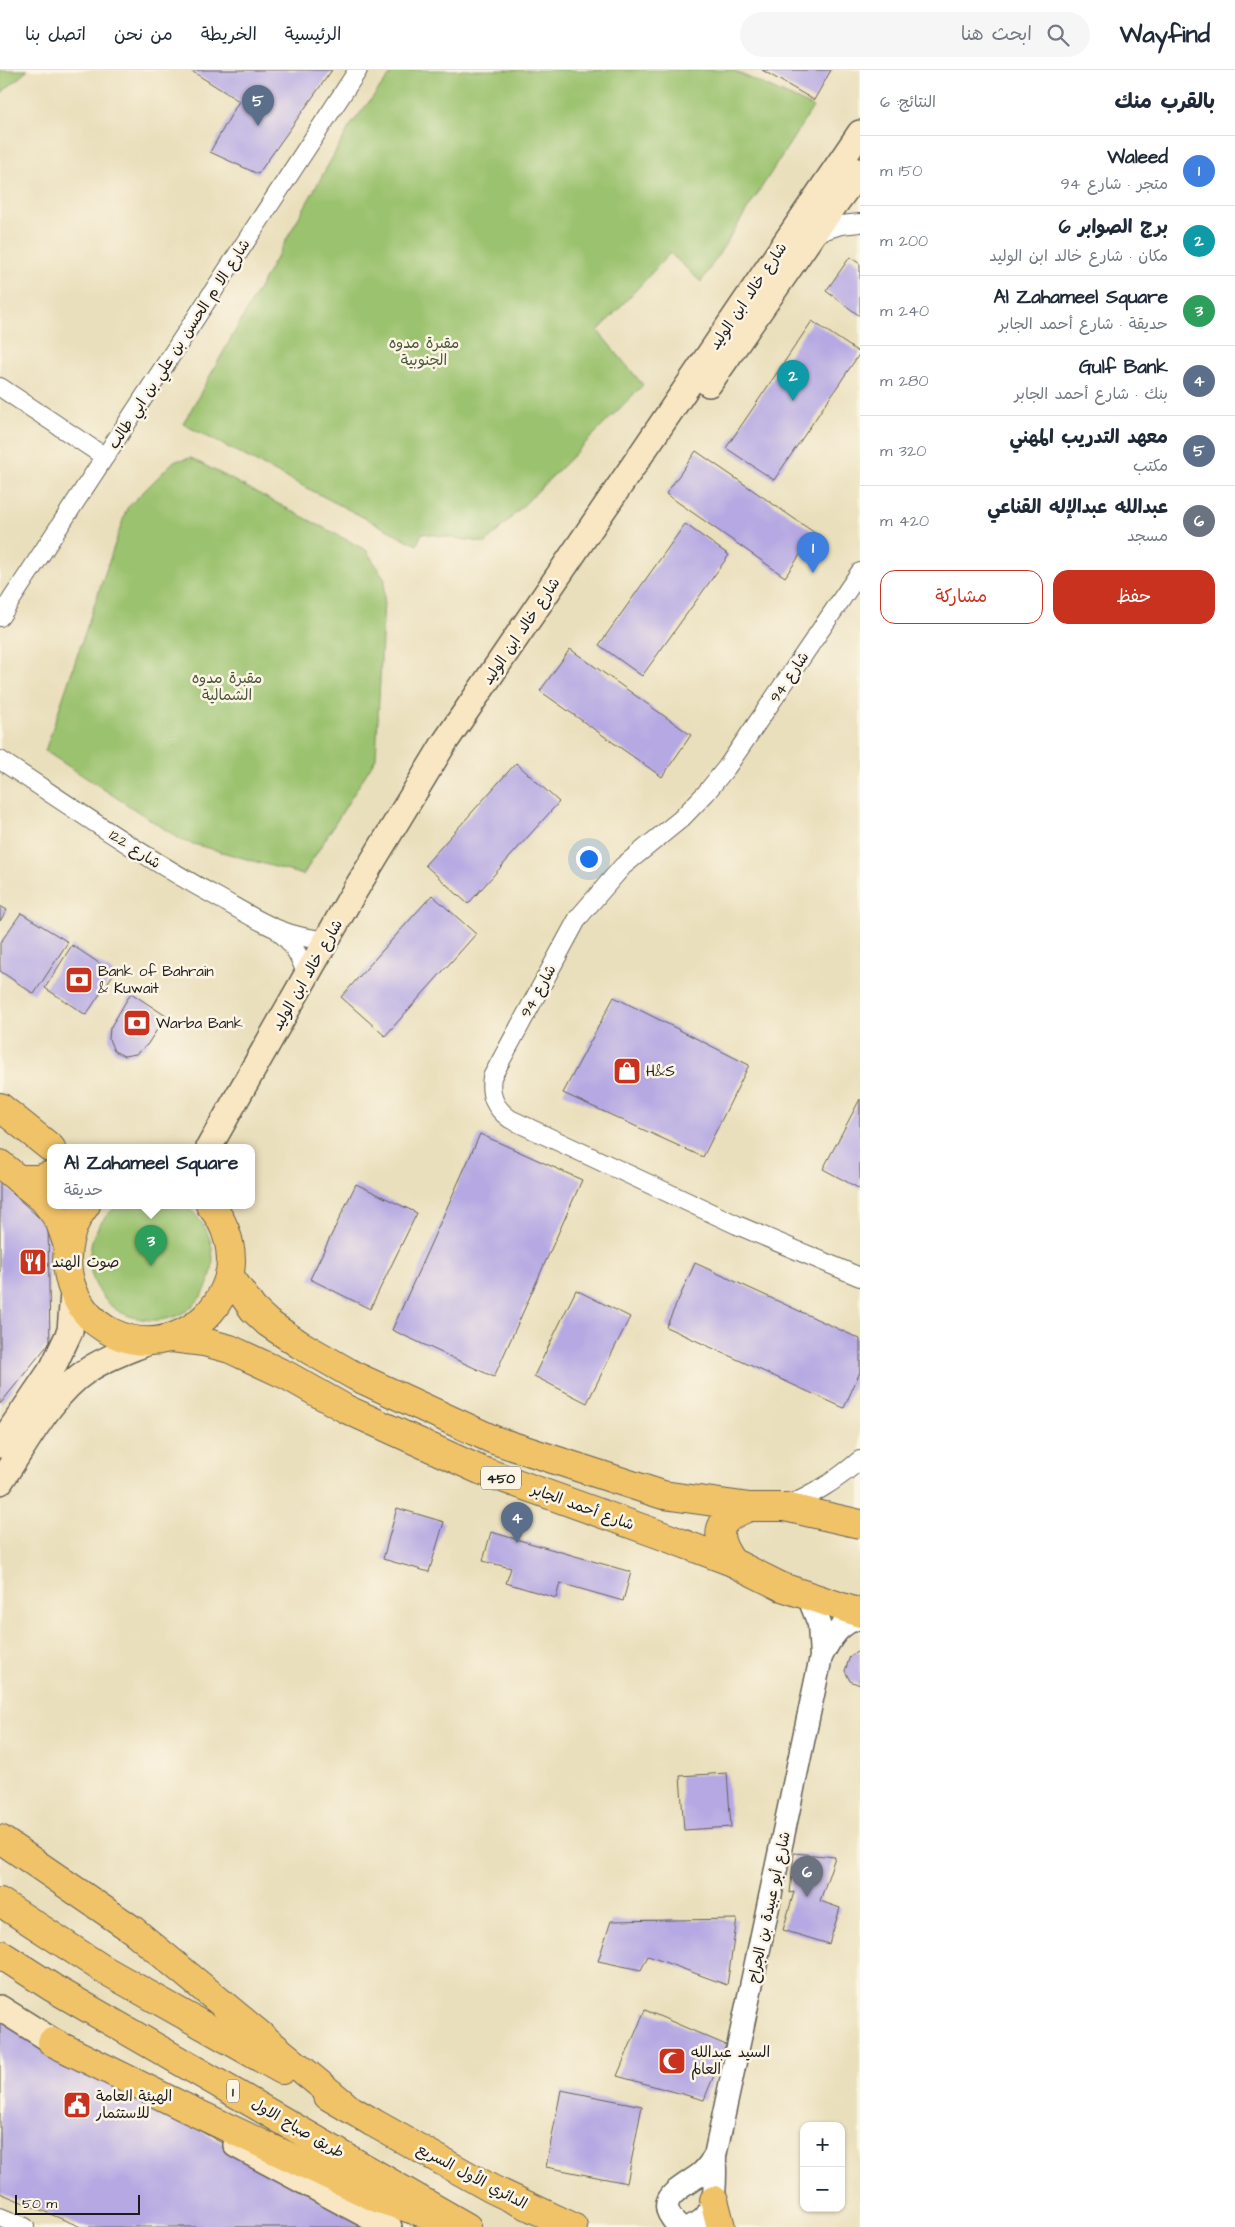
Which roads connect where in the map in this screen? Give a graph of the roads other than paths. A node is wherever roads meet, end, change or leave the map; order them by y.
1 (358, 70) edge
2 (860, 132) edge
3 (860, 171) edge
4 (860, 224) edge
5 (813, 234) junction
6 (0, 387) edge
7 (105, 457) junction
8 (860, 572) edge
9 (0, 617) edge
10 (0, 760) edge
11 (276, 930) junction
12 (327, 940) junction
13 (307, 976) junction
14 (0, 1108) edge
15 (211, 1144) edge
16 (230, 1144) edge
17 (47, 1145) edge
18 (9, 1171) edge
19 (47, 1176) edge
20 (47, 1204) edge
21 (51, 1209) edge
22 (83, 1209) edge
23 (217, 1209) edge
24 (67, 1244) junction
25 (229, 1275) junction
26 (860, 1277) edge
27 (73, 1293) junction
28 (162, 1339) junction
29 (299, 1344) junction
30 (288, 1376) junction
31 (0, 1444) edge
32 (860, 1460) edge
33 (0, 1482) edge
34 (750, 1507) junction
35 (786, 1507) junction
36 (860, 1524) edge
37 (732, 1562) junction
38 (808, 1596) junction
39 (860, 1613) edge
40 (860, 1618) edge
41 (821, 1657) junction
42 (0, 1825) edge
43 (0, 1839) edge
44 (31, 1860) junction
45 (0, 1902) edge
46 (0, 1954) edge
47 (0, 2008) edge
48 (52, 2042) junction
49 (345, 2105) junction
50 (714, 2156) junction
51 (714, 2200) junction
52 (0, 2217) edge
53 (25, 2227) edge
54 (389, 2227) edge
55 (467, 2227) edge
56 (573, 2227) edge
57 (680, 2227) edge
58 (688, 2227) edge
59 (721, 2227) edge

1 - 7 street, شارع الا م الحسن بن علي بن ابي طالب
2 - 12 main road, شارع خالد ابن الوليد
3 - 5 main road, شارع خالد ابن الوليد
4 - 5 street
5 - 16 main road, شارع خالد ابن الوليد
6 - 7 street
7 - 9 street, شارع الا م الحسن بن علي بن ابي طالب
8 - 26 street, شارع 94
10 - 11 street, شارع 122
11 - 12 street, شارع 122
11 - 13 street, شارع 122
12 - 13 main road, شارع خالد ابن الوليد
13 - 15 main road, شارع خالد ابن الوليد
14 - 17 main road
18 - 19 main road
18 - 20 main road, 450
21 - 24 main road, 450
22 - 24 main road, 450
23 - 25 main road
24 - 27 main road, 450
25 - 28 main road
25 - 29 main road, 450
27 - 28 main road, 450
27 - 31 main road
28 - 30 main road, شارع أحمد الجابر / 450
28 - 33 main road
29 - 30 main road
29 - 34 main road, 450
30 - 37 main road, شارع أحمد الجابر / 450
32 - 35 street
34 - 35 main road, 450
34 - 37 main road
35 - 36 main road, 450
37 - 38 main road, شارع أحمد الجابر / 450
38 - 39 main road, شارع أحمد الجابر / 450
38 - 41 street, شارع أبو عبيدة بن الجراح
40 - 41 street, شارع أبو عبيدة بن الجراح
41 - 50 street, شارع أبو عبيدة بن الجراح
42 - 44 main road
43 - 44 main road
44 - 49 main road
45 - 49 main road
46 - 55 main road, طريق صباح الاول / 1
47 - 48 main road
48 - 54 main road
48 - 55 main road
49 - 56 main road, الدائري الأول السريع
50 - 51 street, شارع أبو عبيدة بن الجراح
50 - 57 street, شارع أبو عبيدة بن الجراح
51 - 58 street
51 - 59 main road
52 - 53 street

